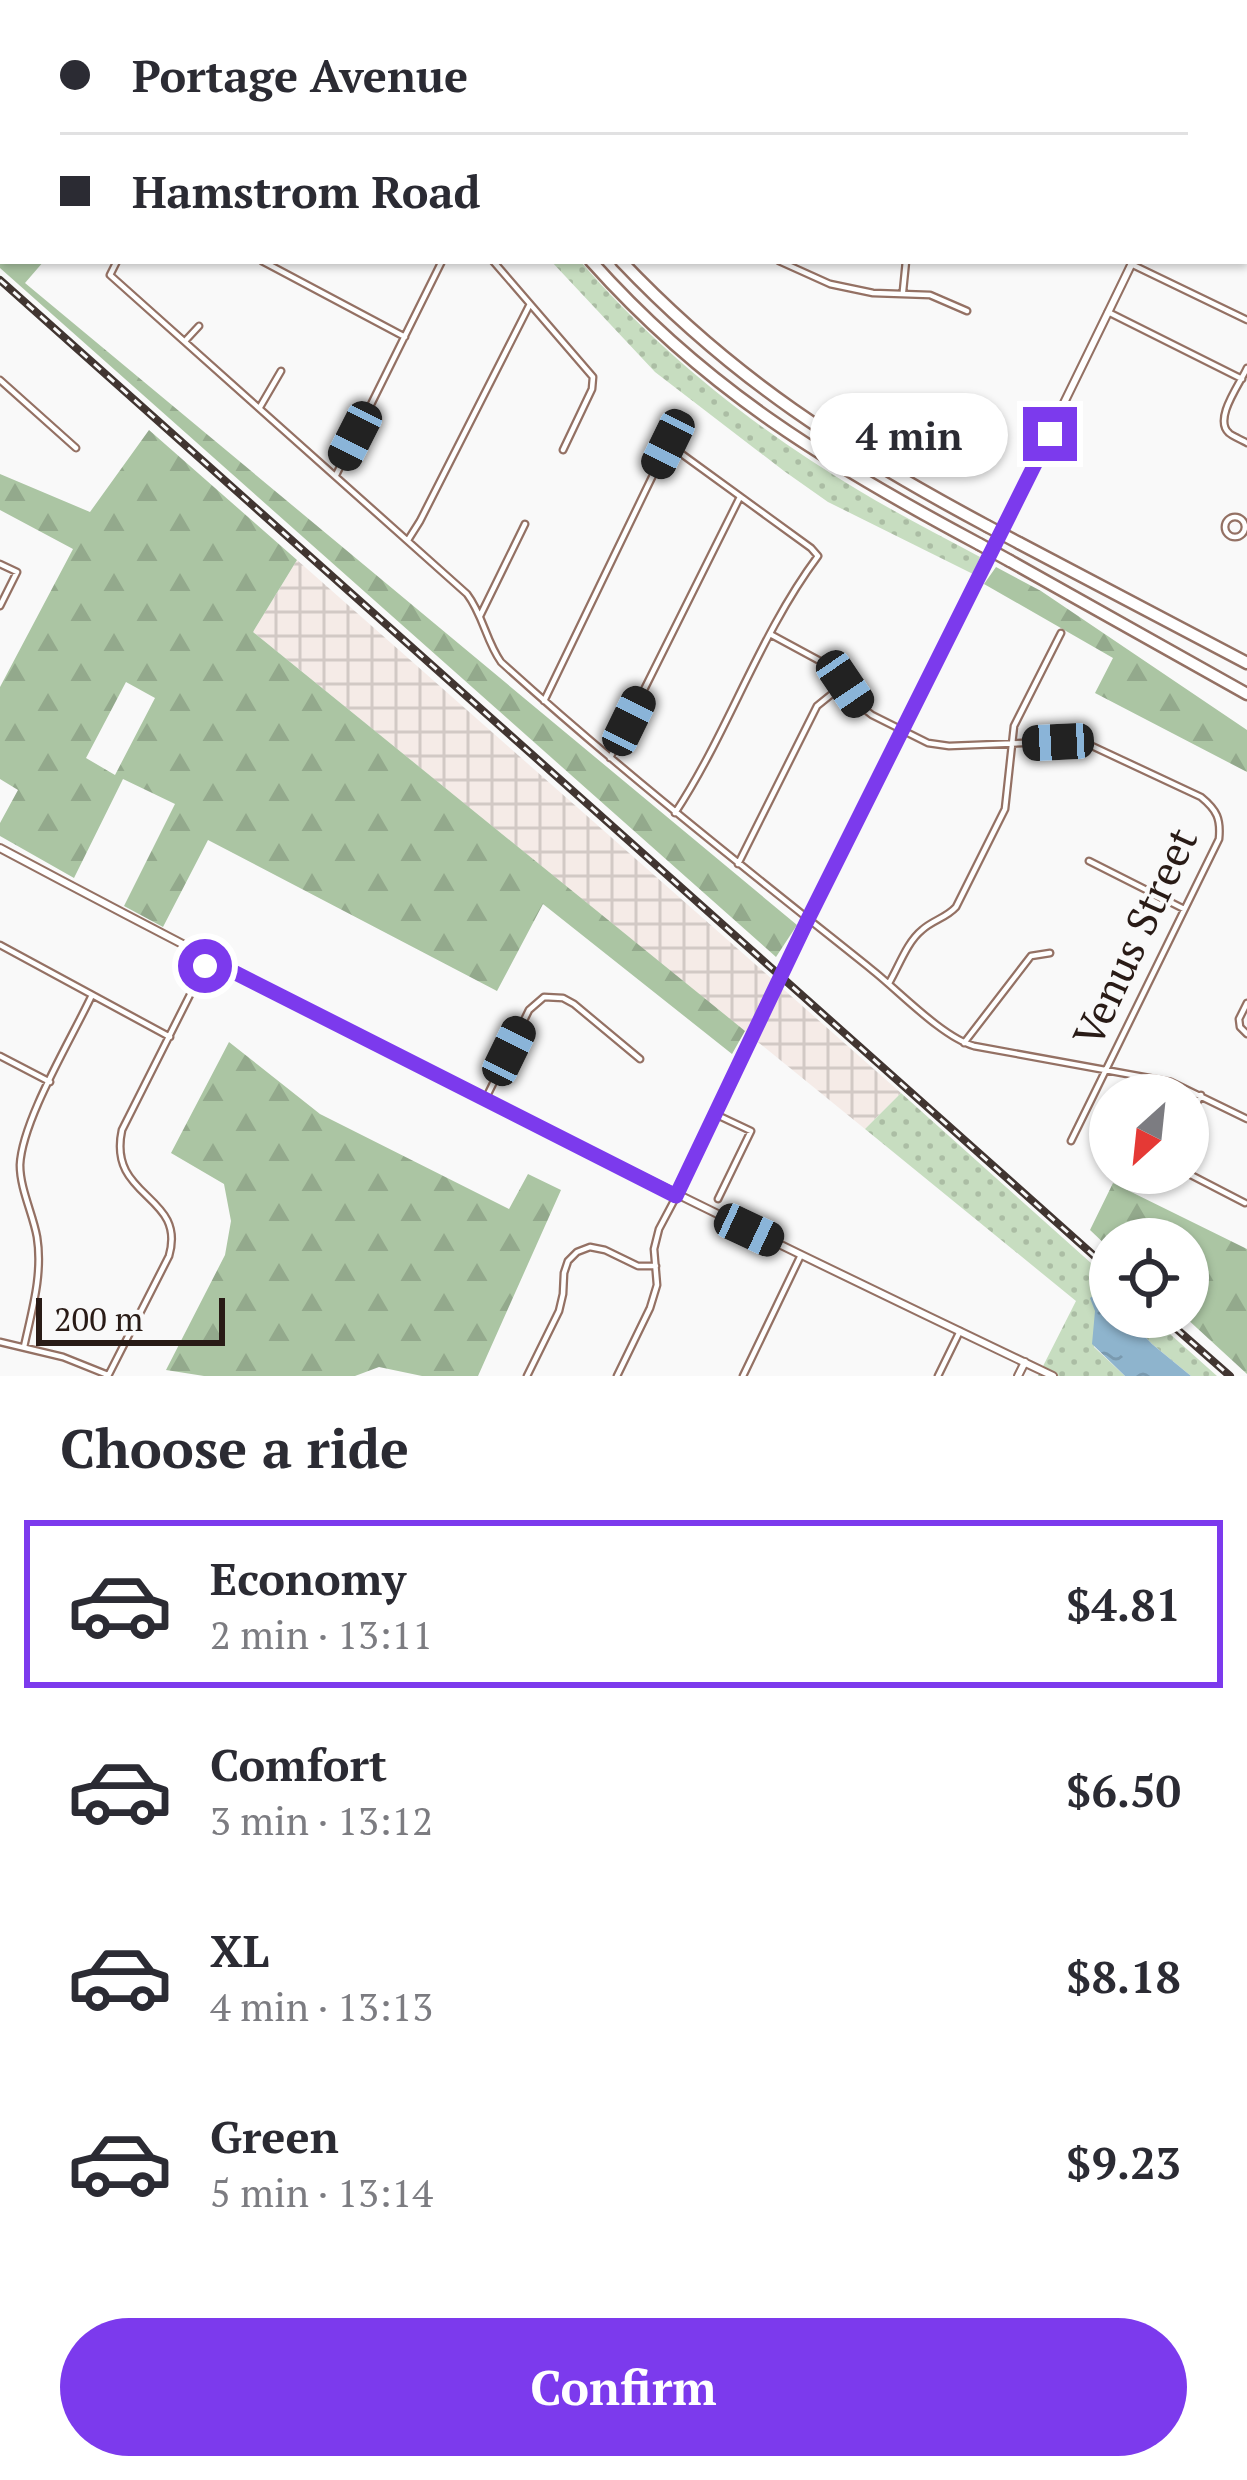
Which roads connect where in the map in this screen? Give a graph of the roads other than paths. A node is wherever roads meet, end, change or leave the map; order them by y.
1 (116, 264) edge
2 (268, 264) edge
3 (441, 264) edge
4 (497, 264) edge
5 (594, 264) edge
6 (624, 264) edge
7 (786, 264) edge
8 (906, 264) edge
9 (1131, 264) edge
10 (1136, 264) edge
11 (903, 292) junction
12 (530, 304) junction
13 (967, 311) dead end
14 (1108, 312) junction
15 (1247, 320) edge
16 (199, 326) dead end
17 (405, 337) junction
18 (186, 340) junction
19 (1247, 368) edge
20 (281, 371) dead end
21 (1242, 379) junction
22 (0, 380) edge
23 (260, 407) junction
24 (1247, 443) edge
25 (76, 448) dead end
26 (563, 450) dead end
27 (336, 475) junction
28 (740, 496) junction
29 (526, 524) dead end
30 (408, 540) junction
31 (0, 564) edge
32 (0, 606) edge
33 (481, 616) junction
34 (1061, 633) dead end
35 (770, 634) junction
36 (1247, 663) edge
37 (845, 684) junction
38 (1247, 694) edge
39 (544, 700) junction
40 (902, 730) junction
41 (1012, 744) junction
42 (610, 758) junction
43 (675, 813) junction
44 (0, 848) edge
45 (1089, 861) dead end
46 (738, 863) junction
47 (1184, 909) junction
48 (808, 919) junction
49 (0, 945) edge
50 (1050, 953) dead end
51 (208, 959) junction
52 (890, 983) junction
53 (92, 995) junction
54 (1247, 1004) edge
55 (1247, 1034) edge
56 (170, 1037) junction
57 (964, 1043) junction
58 (0, 1056) edge
59 (640, 1059) dead end
60 (1107, 1070) junction
61 (1128, 1074) edge
62 (50, 1082) junction
63 (1209, 1099) edge
64 (484, 1100) junction
65 (716, 1114) junction
66 (1247, 1119) edge
67 (1071, 1141) dead end
68 (1209, 1184) edge
69 (676, 1196) junction
70 (718, 1199) dead end
71 (1246, 1203) edge
72 (801, 1255) junction
73 (656, 1266) junction
74 (960, 1330) junction
75 (0, 1342) edge
76 (24, 1347) junction
77 (1024, 1362) junction
78 (108, 1376) edge
79 (527, 1376) edge
80 (617, 1376) edge
81 (743, 1376) edge
82 (938, 1376) edge
83 (1018, 1376) edge
84 (1053, 1376) edge

1 - 18 street
2 - 17 street
3 - 17 street
4 - 12 street
5 - 38 highway, bridge
6 - 36 highway, bridge
7 - 11 street
8 - 11 street
9 - 14 street
10 - 15 street
11 - 13 street
12 - 26 street
12 - 30 street
14 - 21 street
14 - 40 street
16 - 18 street
17 - 27 street
18 - 23 street
19 - 21 street
20 - 23 street
21 - 24 street
22 - 25 street
23 - 27 street
27 - 30 street
28 - 35 street
28 - 39 street
28 - 42 street
29 - 33 street
30 - 33 street
31 - 32 street
33 - 39 street
34 - 41 street
35 - 37 street
35 - 43 street
37 - 40 street
37 - 46 street
39 - 42 street
40 - 41 street
40 - 48 street
41 - 47 street, Venus Street
41 - 52 street
42 - 43 street
43 - 46 street
44 - 51 street
45 - 47 street
46 - 48 street
47 - 60 street, Venus Street
48 - 52 street
48 - 65 street
49 - 53 street
50 - 57 street
51 - 56 street
51 - 64 street
52 - 57 street
53 - 56 street
53 - 62 street
54 - 55 street
56 - 78 street
57 - 60 street
58 - 62 street
59 - 64 street
60 - 61 street
60 - 67 street, Venus Street
62 - 76 street
63 - 66 street
64 - 69 street
65 - 69 street
65 - 70 street
68 - 71 street
69 - 72 street
69 - 73 street
72 - 74 street
72 - 81 street
73 - 79 street
73 - 80 street
74 - 77 street
74 - 82 street
75 - 76 street
76 - 78 street
77 - 83 street
77 - 84 street

